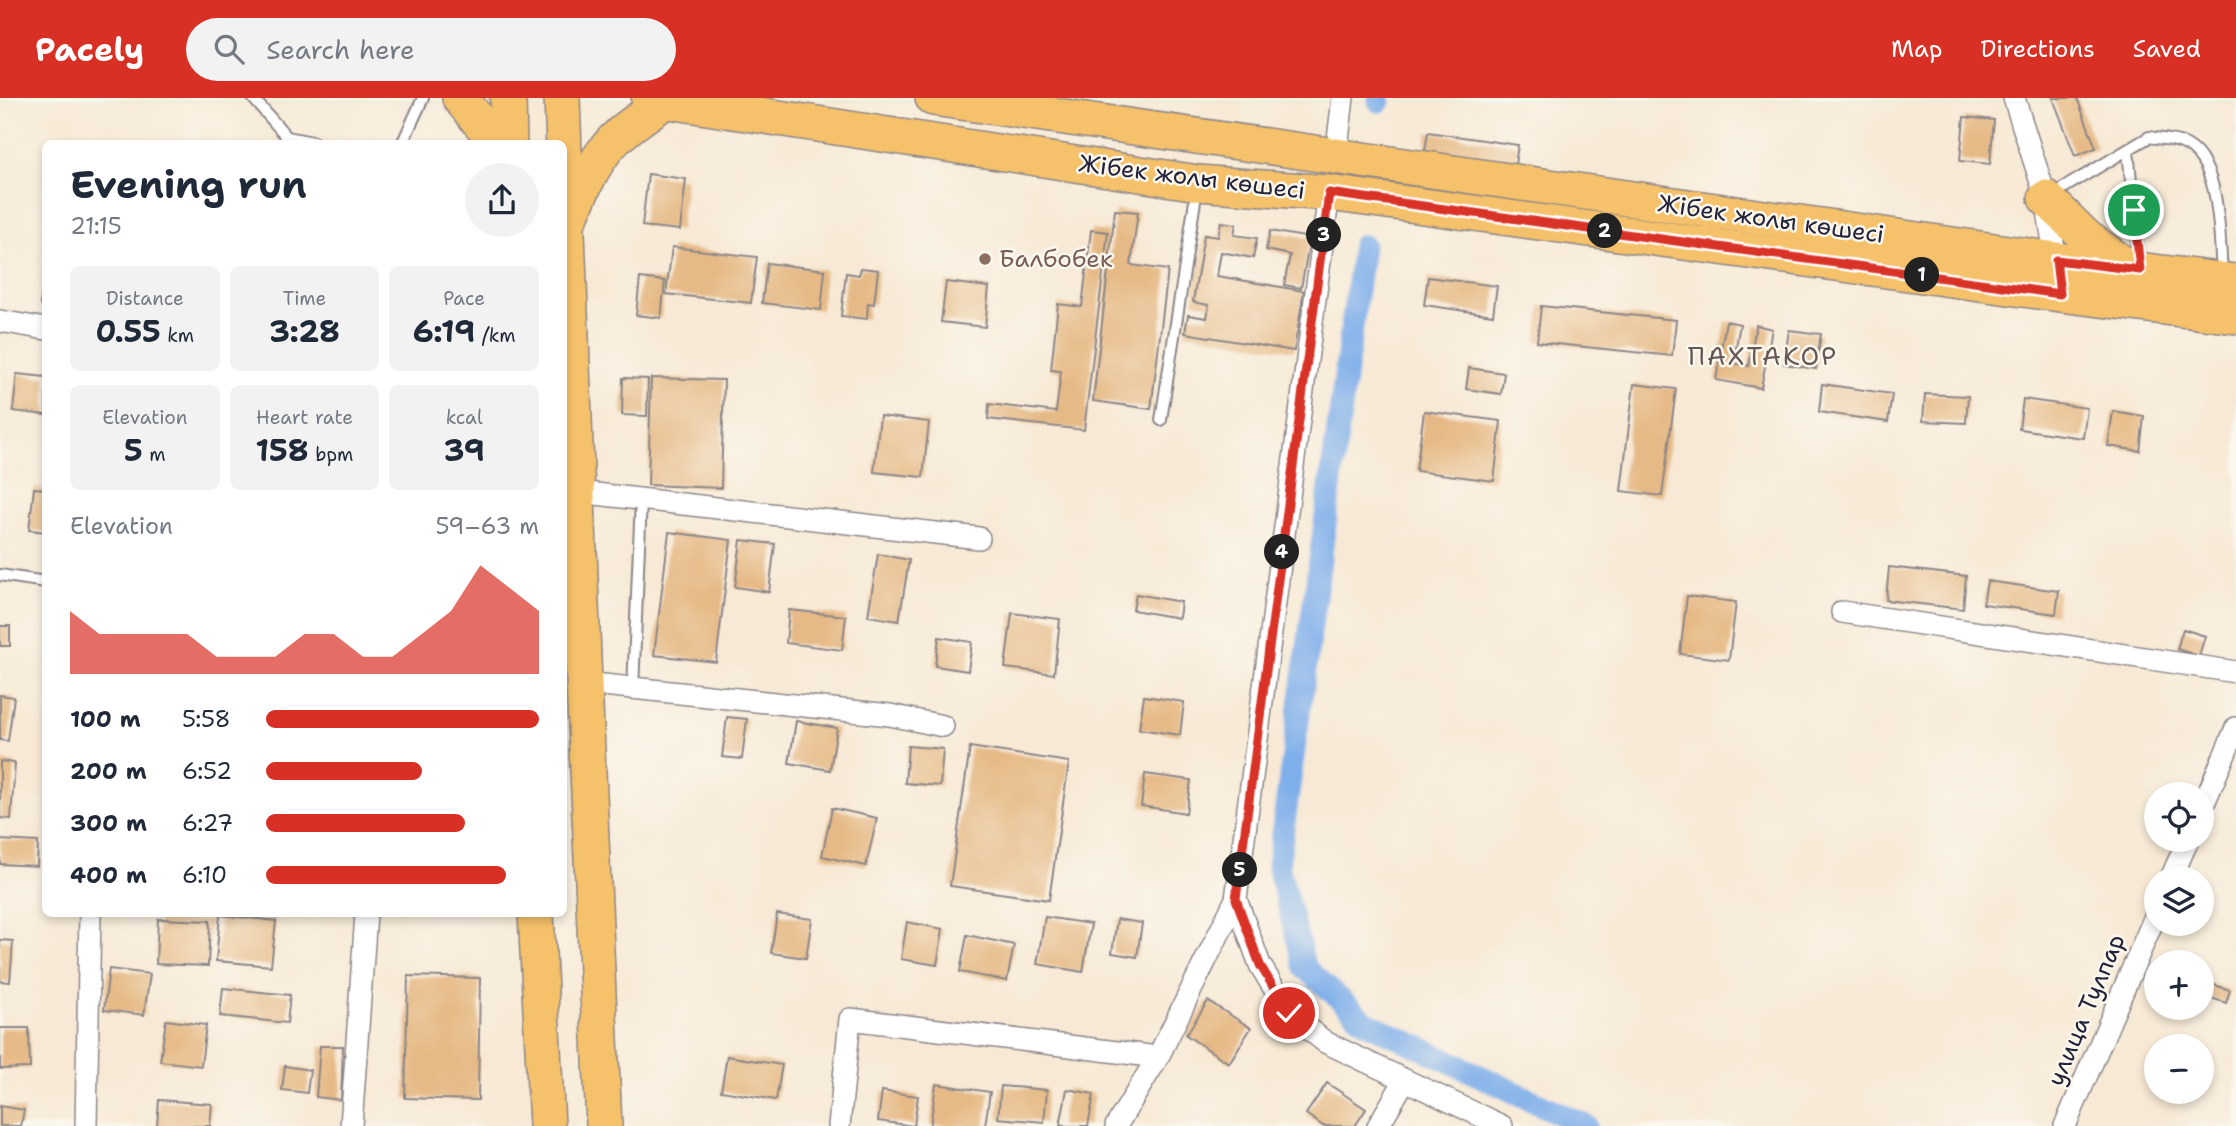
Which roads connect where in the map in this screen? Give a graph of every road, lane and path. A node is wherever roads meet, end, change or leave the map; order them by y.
1 (253, 98) edge
2 (423, 98) edge
3 (460, 98) edge
4 (508, 98) edge
5 (562, 98) edge
6 (933, 98) edge
7 (1343, 98) edge
8 (2014, 98) edge
9 (658, 99) edge
10 (303, 140) edge
11 (404, 140) edge
12 (495, 140) edge
13 (509, 140) edge
14 (564, 140) edge
15 (2128, 150) junction
16 (1336, 156) junction
17 (1198, 183) junction
18 (1329, 193) junction
19 (2046, 198) junction
20 (567, 223) joint
21 (2056, 260) junction
22 (2135, 270) junction
23 (2229, 281) edge
24 (2060, 294) junction
25 (2236, 316) edge
26 (0, 321) edge
27 (42, 328) edge
28 (1160, 421) dead end
29 (578, 492) junction
30 (640, 499) junction
31 (979, 538) dead end
32 (0, 575) edge
33 (42, 581) edge
34 (1842, 612) dead end
35 (2236, 672) edge
36 (584, 684) junction
37 (633, 689) junction
38 (943, 726) dead end
39 (2236, 728) edge
40 (2213, 782) edge
41 (1236, 899) junction
42 (90, 917) edge
43 (366, 917) edge
44 (536, 917) edge
45 (2147, 936) edge
46 (1158, 1057) junction
47 (1405, 1080) junction
48 (86, 1126) edge
49 (351, 1126) edge
50 (547, 1126) edge
51 (604, 1126) edge
52 (839, 1126) edge
53 (1116, 1126) edge
54 (1378, 1126) edge
55 (1502, 1126) edge
56 (2065, 1126) edge

1 - 10 lane
2 - 11 lane
3 - 12 main road
4 - 13 main road
5 - 14 main road
6 - 16 main road, Жібек жолы көшесі
7 - 16 street
8 - 19 street
9 - 17 main road, Жібек жолы көшесі
9 - 20 main road
15 - 19 lane
15 - 22 lane
15 - 23 lane
16 - 21 main road, Жібек жолы көшесі
17 - 18 main road, Жібек жолы көшесі
17 - 28 lane
18 - 24 main road, Жібек жолы көшесі
18 - 41 street
19 - 21 street
19 - 22 main road
20 - 29 main road
21 - 22 main road, Жібек жолы көшесі
21 - 24 street
22 - 23 main road, Жібек жолы көшесі
24 - 25 main road, Жібек жолы көшесі
26 - 27 street
29 - 30 street
29 - 36 main road
30 - 31 street
30 - 37 lane
32 - 33 lane
34 - 35 street
36 - 37 street
36 - 51 main road
37 - 38 street
39 - 40 street
41 - 46 street
41 - 47 street
42 - 48 street
43 - 49 street
44 - 50 main road
45 - 56 street, улица Тулпар
46 - 52 street
46 - 53 street
47 - 54 street
47 - 55 street

